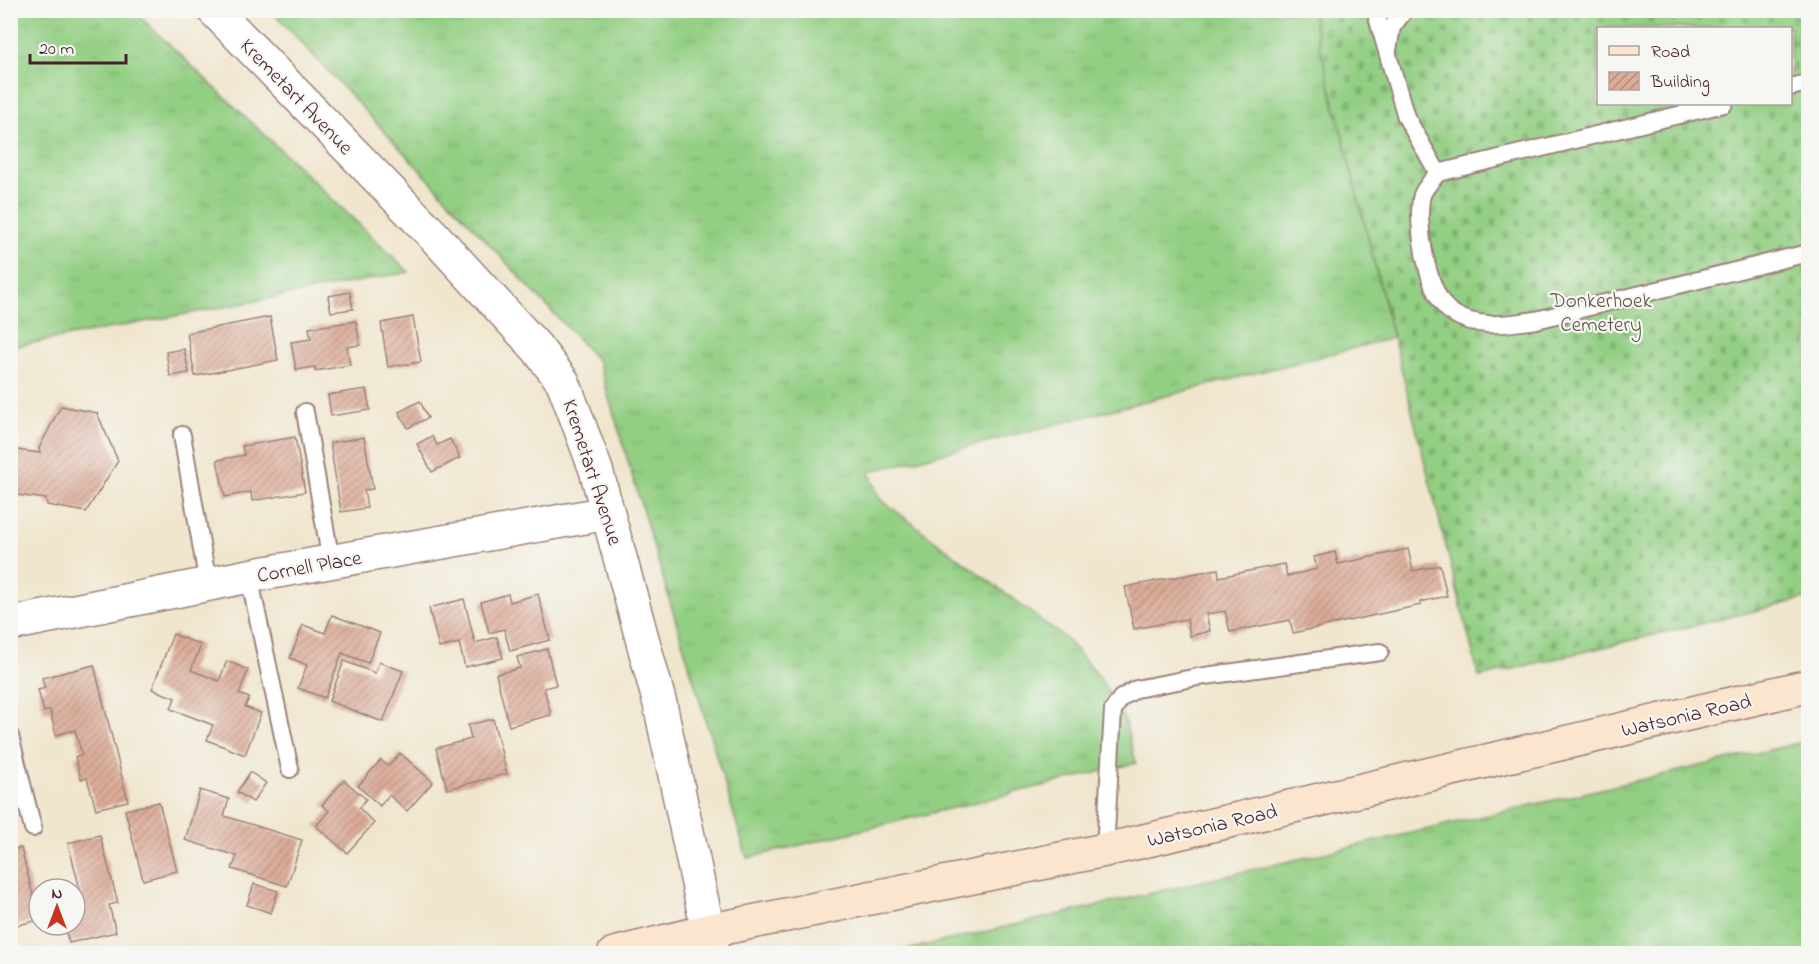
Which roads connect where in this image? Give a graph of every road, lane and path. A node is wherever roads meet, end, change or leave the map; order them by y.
1 (214, 10) edge
2 (1375, 10) edge
3 (1405, 10) edge
4 (1387, 53) junction
5 (1809, 83) edge
6 (1792, 87) edge
7 (1720, 105) edge
8 (1438, 173) junction
9 (1809, 253) edge
10 (305, 412) dead end
11 (182, 435) dead end
12 (608, 513) junction
13 (331, 562) junction
14 (249, 576) junction
15 (208, 584) junction
16 (10, 624) edge
17 (1380, 652) dead end
18 (1809, 686) edge
19 (10, 736) edge
20 (290, 769) dead end
21 (33, 828) dead end
22 (1105, 850) junction
23 (711, 942) edge
24 (614, 954) edge

1 - 12 street, Kremetart Avenue
2 - 4 lane
3 - 4 lane
4 - 8 lane
5 - 6 lane
7 - 8 lane
8 - 9 lane
10 - 13 lane
11 - 15 lane
12 - 13 street, Cornell Place
12 - 23 street, Kremetart Avenue
13 - 14 street, Cornell Place
14 - 15 street, Cornell Place
14 - 20 lane
15 - 16 street, Cornell Place
17 - 22 lane
18 - 22 main road, Watsonia Road
19 - 21 lane
22 - 23 main road, Watsonia Road
23 - 24 main road, Watsonia Road

